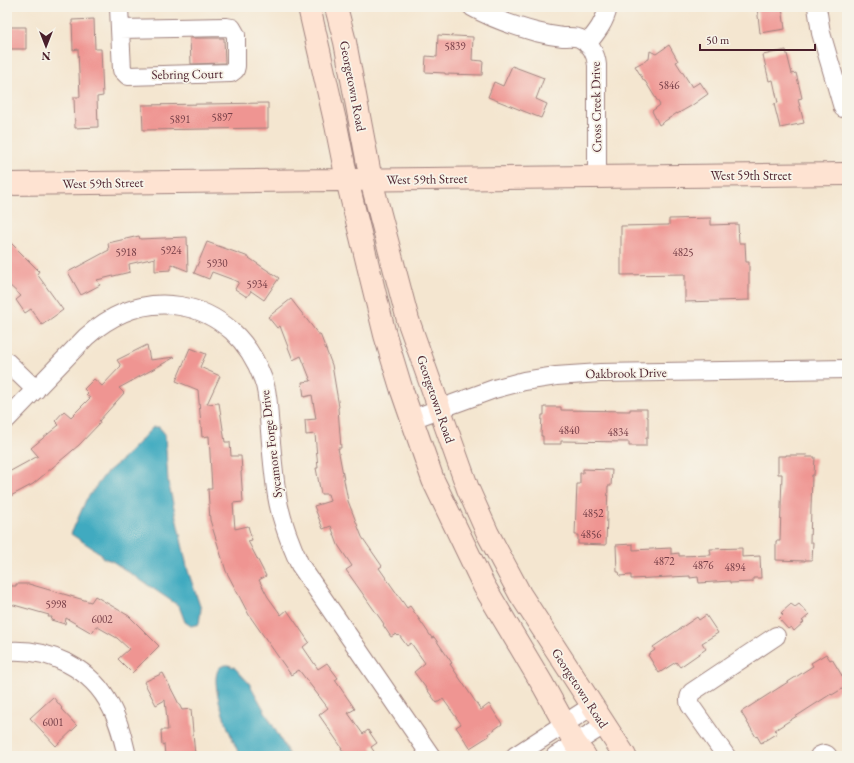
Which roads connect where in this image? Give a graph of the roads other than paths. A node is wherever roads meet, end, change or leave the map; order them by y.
1 (119, 7) edge
2 (309, 7) edge
3 (336, 7) edge
4 (472, 7) edge
5 (608, 7) edge
6 (817, 7) edge
7 (497, 12) edge
8 (120, 29) junction
9 (587, 44) junction
10 (843, 108) dead end
11 (847, 174) edge
12 (596, 176) junction
13 (347, 180) junction
14 (371, 180) junction
15 (7, 184) edge
16 (7, 362) edge
17 (847, 369) edge
18 (36, 390) junction
19 (439, 409) junction
20 (7, 419) edge
21 (412, 419) junction
22 (776, 636) dead end
23 (7, 651) edge
24 (592, 706) junction
25 (564, 723) junction
26 (604, 725) junction
27 (580, 750) edge
28 (128, 756) edge
29 (431, 756) edge
30 (515, 756) edge
31 (555, 756) edge
32 (625, 756) edge
33 (726, 756) edge
34 (819, 756) edge
35 (828, 756) edge

1 - 8 street, Sebring Court
2 - 13 main road, Georgetown Road
3 - 14 main road, Georgetown Road
4 - 7 street, Cross Creek Drive
5 - 9 street
6 - 10 street
7 - 9 street, Cross Creek Drive
8 - 8 street, Sebring Court
9 - 12 street, Cross Creek Drive
11 - 12 main road, West 59th Street
12 - 14 main road, West 59th Street
13 - 14 main road, West 59th Street
13 - 15 main road, West 59th Street
13 - 21 main road, Georgetown Road
14 - 19 main road, Georgetown Road
16 - 18 street
17 - 19 street, Oakbrook Drive
18 - 20 street, Sycamore Forge Drive
18 - 29 street, Sycamore Forge Drive
19 - 21 street, Oakbrook Drive
19 - 24 main road, Georgetown Road
21 - 25 main road, Georgetown Road
22 - 33 street
23 - 28 street
24 - 25 street
24 - 26 main road, Georgetown Road
25 - 27 main road, Georgetown Road
25 - 30 street
26 - 27 street
26 - 32 main road, Georgetown Road
27 - 31 street
34 - 35 street

